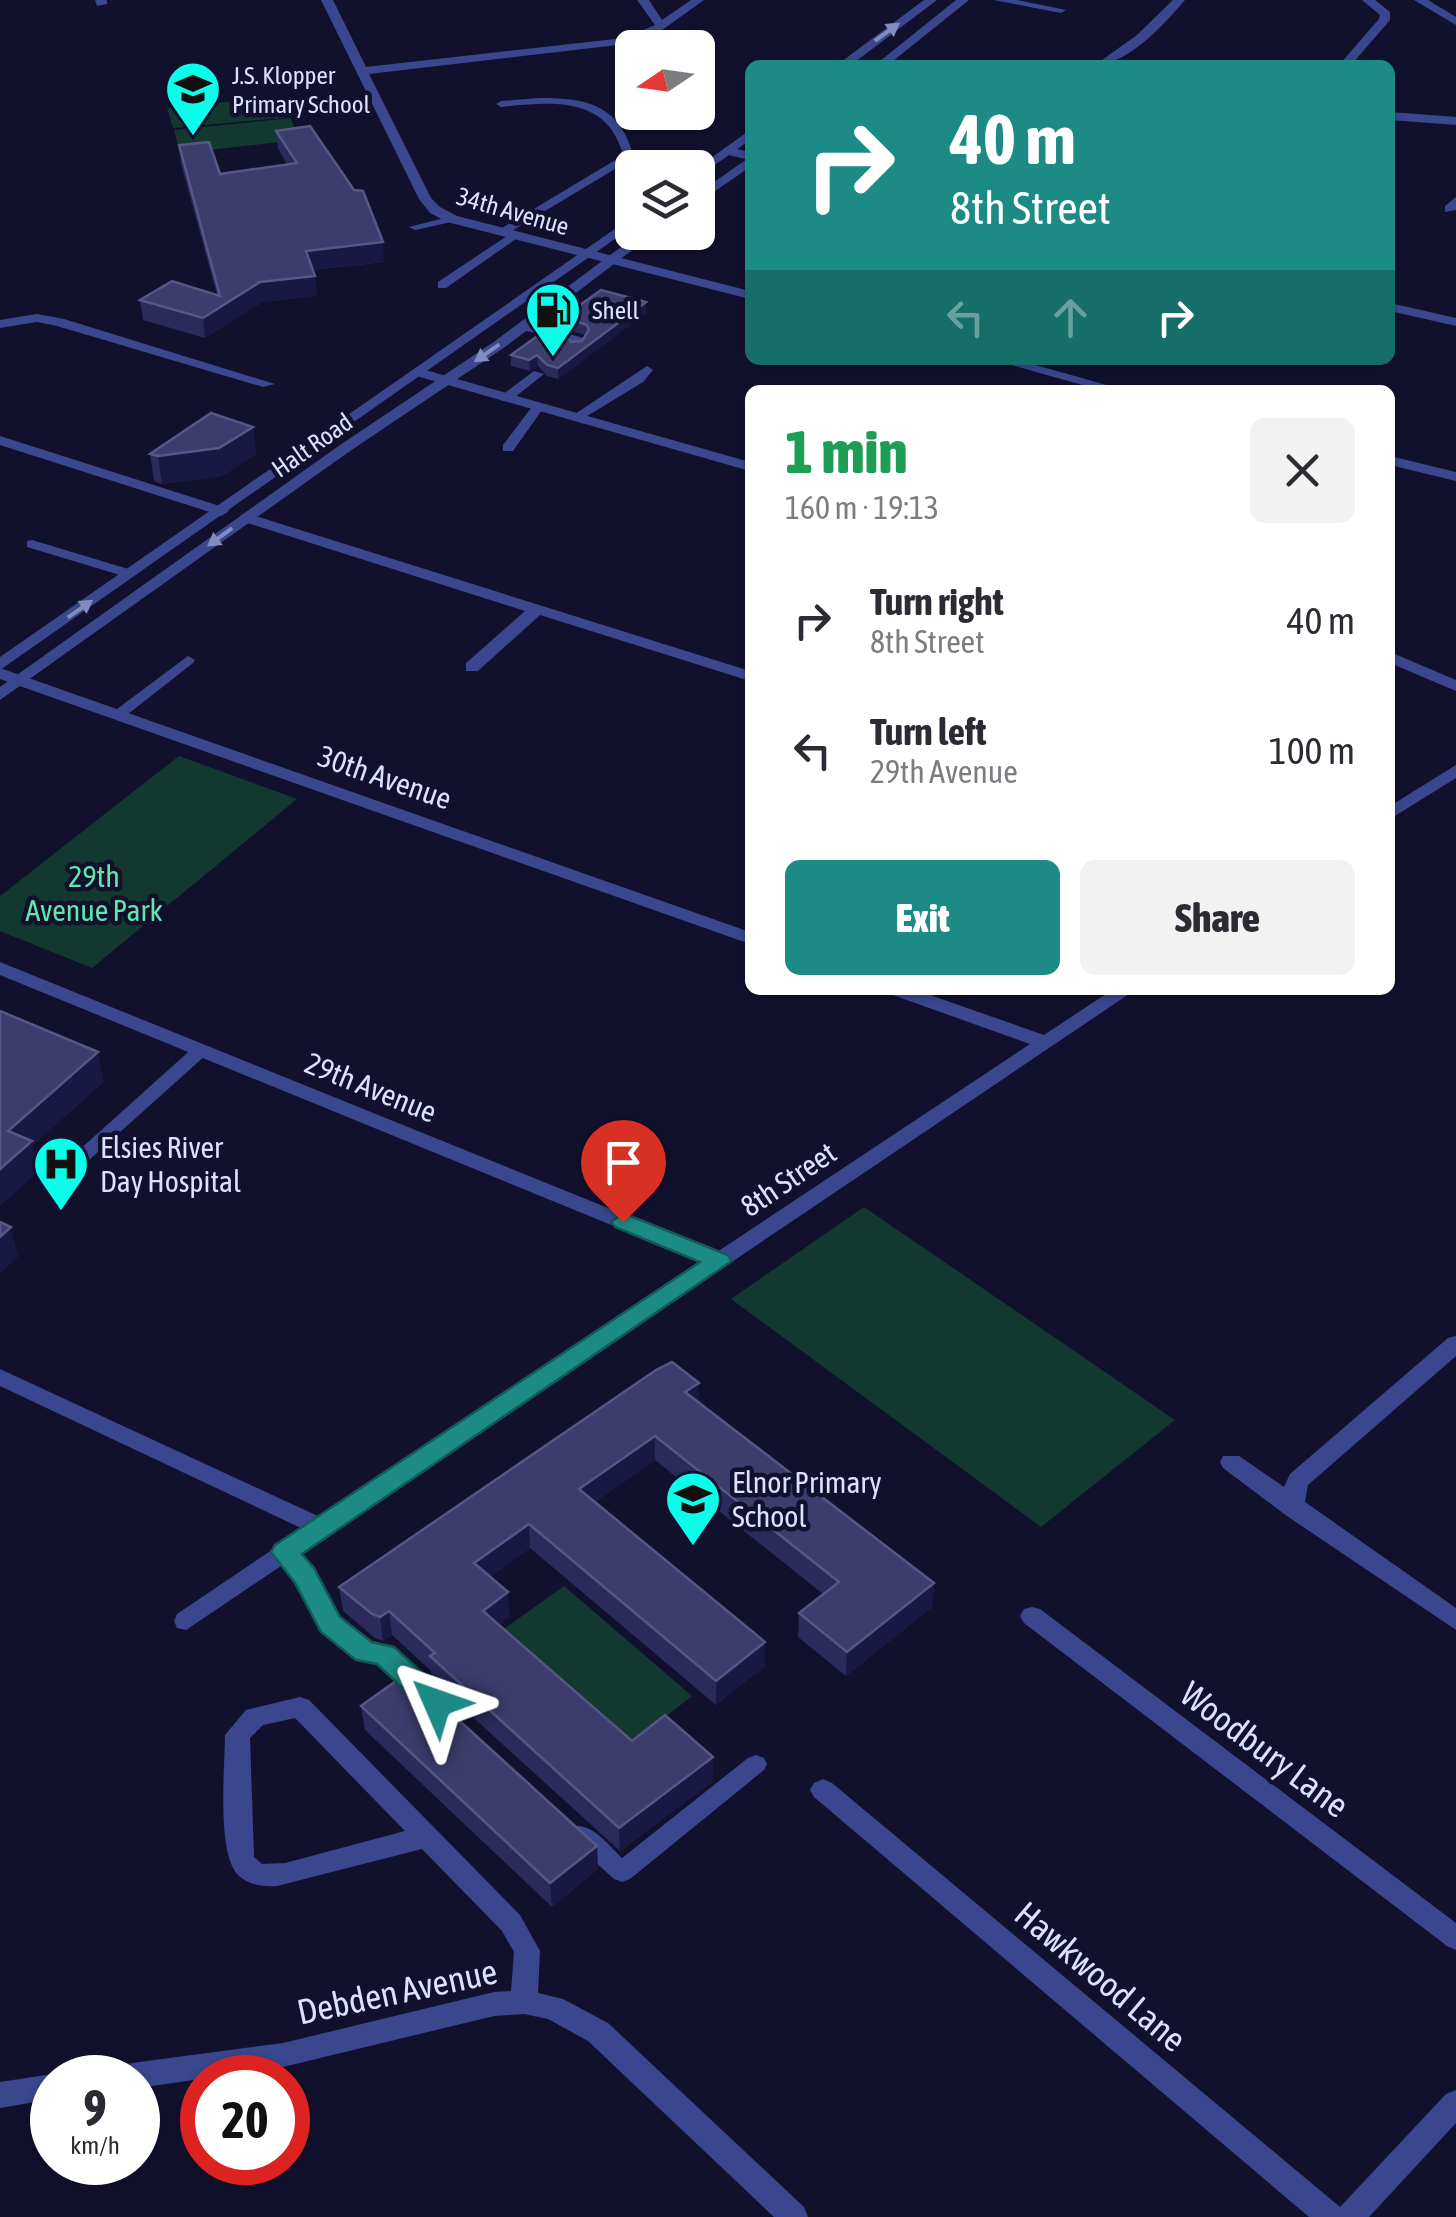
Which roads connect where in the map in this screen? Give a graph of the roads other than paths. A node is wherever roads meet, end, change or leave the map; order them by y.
1 (327, 0) edge
2 (643, 0) edge
3 (698, 0) edge
4 (932, 0) edge
5 (963, 0) edge
6 (999, 0) edge
7 (1180, 0) edge
8 (1368, 0) edge
9 (1420, 0) edge
10 (1061, 10) dead end
11 (1456, 22) edge
12 (661, 26) junction
13 (849, 60) edge
14 (887, 60) edge
15 (1108, 60) edge
16 (1349, 60) edge
17 (364, 71) junction
18 (501, 104) dead end
19 (1395, 116) edge
20 (1456, 120) edge
21 (745, 138) edge
22 (728, 151) junction
23 (745, 157) edge
24 (715, 161) edge
25 (745, 163) edge
26 (715, 186) edge
27 (452, 218) junction
28 (415, 227) dead end
29 (507, 234) junction
30 (615, 234) edge
31 (625, 250) edge
32 (586, 255) junction
33 (611, 260) junction
34 (442, 284) dead end
35 (745, 295) edge
36 (1395, 308) edge
37 (1456, 322) edge
38 (0, 324) edge
39 (524, 326) junction
40 (576, 348) edge
41 (1020, 365) edge
42 (646, 370) dead end
43 (418, 372) junction
44 (538, 374) edge
45 (447, 381) junction
46 (268, 384) dead end
47 (1098, 385) edge
48 (506, 398) junction
49 (538, 407) junction
50 (575, 418) junction
51 (0, 440) edge
52 (508, 448) dead end
53 (1395, 461) edge
54 (745, 466) edge
55 (1456, 477) edge
56 (221, 511) junction
57 (246, 518) junction
58 (32, 544) dead end
59 (130, 574) junction
60 (537, 609) junction
61 (1395, 659) edge
62 (188, 660) dead end
63 (0, 666) edge
64 (472, 667) dead end
65 (0, 674) edge
66 (745, 674) edge
67 (20, 680) junction
68 (1456, 686) edge
69 (0, 694) edge
70 (118, 715) junction
71 (1456, 770) edge
72 (1395, 811) edge
73 (745, 936) edge
74 (0, 968) edge
75 (912, 995) edge
76 (1118, 995) edge
77 (1046, 1043) junction
78 (201, 1050) junction
79 (64, 1174) dead end
80 (720, 1261) junction
81 (1456, 1344) edge
82 (0, 1377) edge
83 (1231, 1462) dead end
84 (1295, 1510) junction
85 (322, 1528) junction
86 (284, 1552) junction
87 (1032, 1616) dead end
88 (186, 1621) dead end
89 (1456, 1621) edge
90 (440, 1706) edge
91 (756, 1764) dead end
92 (823, 1790) dead end
93 (566, 1821) edge
94 (428, 1836) junction
95 (1456, 1938) edge
96 (524, 2002) junction
97 (160, 2072) edge
98 (30, 2090) edge
99 (0, 2095) edge
100 (1456, 2103) edge
101 (794, 2217) edge
102 (1332, 2217) edge
103 (1350, 2217) edge

1 - 17 street, 34th Avenue
2 - 12 street
3 - 12 street
13 -> 4 street
5 - 14 street
6 - 10 lane
7 - 15 street
8 - 16 street
9 - 11 street
12 - 17 street
17 - 27 street, 34th Avenue
18 - 29 lane
19 - 20 street
21 - 22 street
22 - 23 street
22 - 24 street
25 - 26 street
27 - 28 lane
27 - 29 street, 34th Avenue
29 - 32 street, 34th Avenue
29 - 34 lane
30 - 32 street, Halt Road
31 - 33 street, Halt Road
32 - 33 street, 34th Avenue
32 - 43 street, Halt Road
33 - 35 street, 34th Avenue
33 - 39 street, Halt Road
36 - 37 street
38 - 46 street
39 - 40 lane
39 -> 45 street, Halt Road
41 - 47 street
42 - 50 lane
43 - 45 street
43 - 56 street, Halt Road
44 - 48 lane
45 - 48 street
45 - 57 street, Halt Road
48 - 49 street
49 - 50 street
49 - 52 lane
50 - 54 street
51 - 56 street
53 - 55 street
56 - 59 street, Halt Road
57 - 60 street
57 -> 67 street, Halt Road
58 - 59 lane
63 -> 59 street, Halt Road
60 - 64 street
60 - 66 street
61 - 68 street
62 - 70 lane
65 - 67 street, 30th Avenue
67 - 69 street, Halt Road
67 - 70 street, 30th Avenue
70 - 73 street, 30th Avenue
71 - 72 street
74 - 78 street, 29th Avenue
75 - 77 street
76 - 77 street, 8th Street
77 - 80 street, 8th Street
78 - 79 lane
78 - 80 street, 29th Avenue
80 - 85 street, 8th Street
81 - 84 street
82 - 85 street
83 - 84 street
84 - 89 street
85 - 86 street, 8th Street
86 - 88 street, 8th Street
86 - 90 lane
87 - 95 street, Woodbury Lane
91 - 93 lane
92 - 102 street, Hawkwood Lane
94 - 94 street
94 - 96 street
96 - 97 street, Debden Avenue
96 - 101 street, Debden Avenue
98 - 99 street
100 - 103 street

